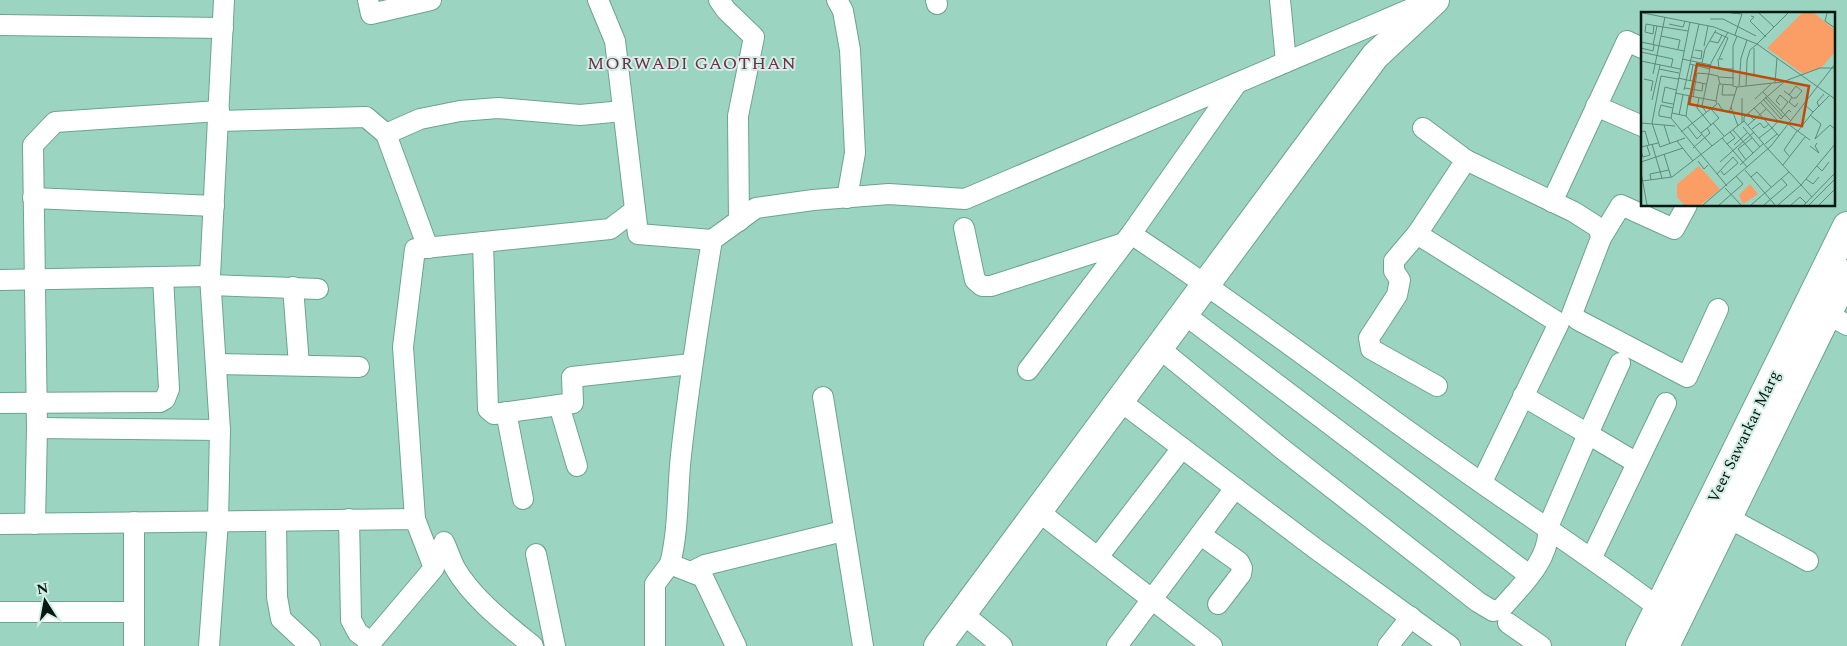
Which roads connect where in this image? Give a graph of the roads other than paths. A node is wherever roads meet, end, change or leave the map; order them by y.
1 (224, 0) edge
2 (368, 0) edge
3 (431, 0) edge
4 (598, 0) edge
5 (719, 0) edge
6 (837, 0) edge
7 (1280, 0) edge
8 (1431, 0) edge
9 (1435, 0) edge
10 (0, 25) edge
11 (223, 28) junction
12 (1641, 48) edge
13 (1286, 62) junction
14 (1237, 83) junction
15 (1596, 106) junction
16 (623, 111) junction
17 (218, 116) junction
18 (1641, 126) edge
19 (1423, 128) dead end
20 (386, 134) junction
21 (1466, 160) junction
22 (33, 198) junction
23 (847, 198) junction
24 (1552, 202) junction
25 (214, 206) junction
26 (1686, 206) edge
27 (635, 210) junction
28 (739, 221) junction
29 (1847, 226) edge
30 (964, 228) dead end
31 (1416, 234) junction
32 (1128, 238) junction
33 (1601, 238) junction
34 (712, 240) junction
35 (483, 242) junction
36 (428, 248) junction
37 (1847, 274) edge
38 (163, 277) junction
39 (0, 280) edge
40 (34, 280) junction
41 (211, 281) junction
42 (1207, 284) junction
43 (293, 288) junction
44 (318, 289) dead end
45 (1718, 309) dead end
46 (1184, 314) junction
47 (1837, 319) edge
48 (1159, 348) junction
49 (217, 364) junction
50 (691, 364) junction
51 (1620, 364) dead end
52 (298, 366) junction
53 (359, 367) dead end
54 (1028, 370) dead end
55 (1437, 386) dead end
56 (1524, 396) junction
57 (823, 397) dead end
58 (1120, 401) junction
59 (37, 402) junction
60 (0, 403) edge
61 (1666, 403) dead end
62 (560, 405) junction
63 (506, 412) junction
64 (38, 428) junction
65 (220, 430) junction
66 (1588, 434) junction
67 (1182, 448) junction
68 (1637, 463) junction
69 (577, 466) dead end
70 (1482, 482) junction
71 (1235, 488) junction
72 (523, 499) dead end
73 (1038, 511) junction
74 (1727, 517) junction
75 (415, 519) junction
76 (276, 520) junction
77 (349, 520) junction
78 (218, 521) junction
79 (134, 522) junction
80 (0, 524) edge
81 (35, 524) junction
82 (1548, 527) junction
83 (843, 531) junction
84 (1201, 534) junction
85 (444, 542) dead end
86 (536, 554) dead end
87 (1098, 557) junction
88 (1592, 557) junction
89 (1808, 561) dead end
90 (670, 564) junction
91 (691, 572) junction
92 (1530, 575) junction
93 (1153, 600) junction
94 (1218, 604) dead end
95 (1659, 608) junction
96 (0, 612) edge
97 (134, 612) junction
98 (962, 613) junction
99 (1411, 618) junction
100 (1508, 623) dead end
101 (369, 644) edge
102 (134, 646) edge
103 (210, 646) edge
104 (310, 646) edge
105 (533, 646) edge
106 (555, 646) edge
107 (655, 646) edge
108 (736, 646) edge
109 (863, 646) edge
110 (938, 646) edge
111 (1002, 646) edge
112 (1117, 646) edge
113 (1212, 646) edge
114 (1388, 646) edge
115 (1450, 646) edge
116 (1540, 646) edge
117 (1640, 646) edge
118 (1665, 646) edge

1 - 11 street
2 - 3 street
4 - 16 street
5 - 28 street
6 - 23 street
7 - 13 street
8 - 13 street
9 - 42 street
10 - 11 street
11 - 17 street
12 - 15 street
13 - 14 street
14 - 23 street
14 - 32 street
15 - 18 street
15 - 24 street
16 - 20 street
16 - 27 street
17 - 20 street
17 - 22 street
17 - 25 street
19 - 21 street
20 - 36 street
21 - 24 street
21 - 31 street
22 - 25 street
22 - 40 street
23 - 28 street
24 - 33 street
25 - 41 street
26 - 33 street
27 - 34 street
27 - 35 street
28 - 34 street
29 - 95 street, Veer Sawarkar Marg
30 - 32 street
31 - 55 street
31 - 56 street
32 - 42 street
32 - 54 street
33 - 45 street
34 - 50 street
35 - 36 street
35 - 63 street
36 - 75 street
37 - 47 street, Veer Sawarkar Marg
38 - 40 street
38 - 41 street
38 - 59 street
39 - 40 street
40 - 59 street
41 - 43 street
41 - 49 street
42 - 46 street
42 - 70 street
43 - 44 street
43 - 52 street
46 - 48 street
46 - 92 street
47 - 74 street, Veer Sawarkar Marg
48 - 58 street
48 - 92 street
49 - 52 street
49 - 65 street
50 - 62 street
50 - 90 street
51 - 66 street
52 - 53 street
56 - 66 street
56 - 70 street
57 - 83 street
58 - 67 street
58 - 73 street
59 - 60 street
59 - 64 street
61 - 68 street
62 - 63 street
62 - 69 street
63 - 72 street
64 - 65 street
64 - 81 street
65 - 78 street
66 - 68 street
66 - 82 street
67 - 71 street
67 - 87 street
68 - 88 street
70 - 82 street
71 - 84 street
71 - 99 street
73 - 87 street
73 - 98 street
74 - 89 street
74 - 118 street, Veer Sawarkar Marg
75 - 77 street
75 - 101 street
76 - 77 street
76 - 78 street
76 - 104 street
77 - 101 street
78 - 79 street
78 - 103 street
79 - 81 street
79 - 97 street
80 - 81 street
82 - 88 street
82 - 92 street
83 - 91 street
83 - 109 street
84 - 93 street
84 - 94 street
85 - 105 street
86 - 106 street
87 - 93 street
88 - 95 street
90 - 91 street
90 - 107 street
91 - 108 street
93 - 112 street
93 - 113 street
95 - 117 street, Veer Sawarkar Marg
96 - 97 street
97 - 102 street
98 - 110 street
98 - 111 street
99 - 114 street
99 - 115 street
100 - 116 street

